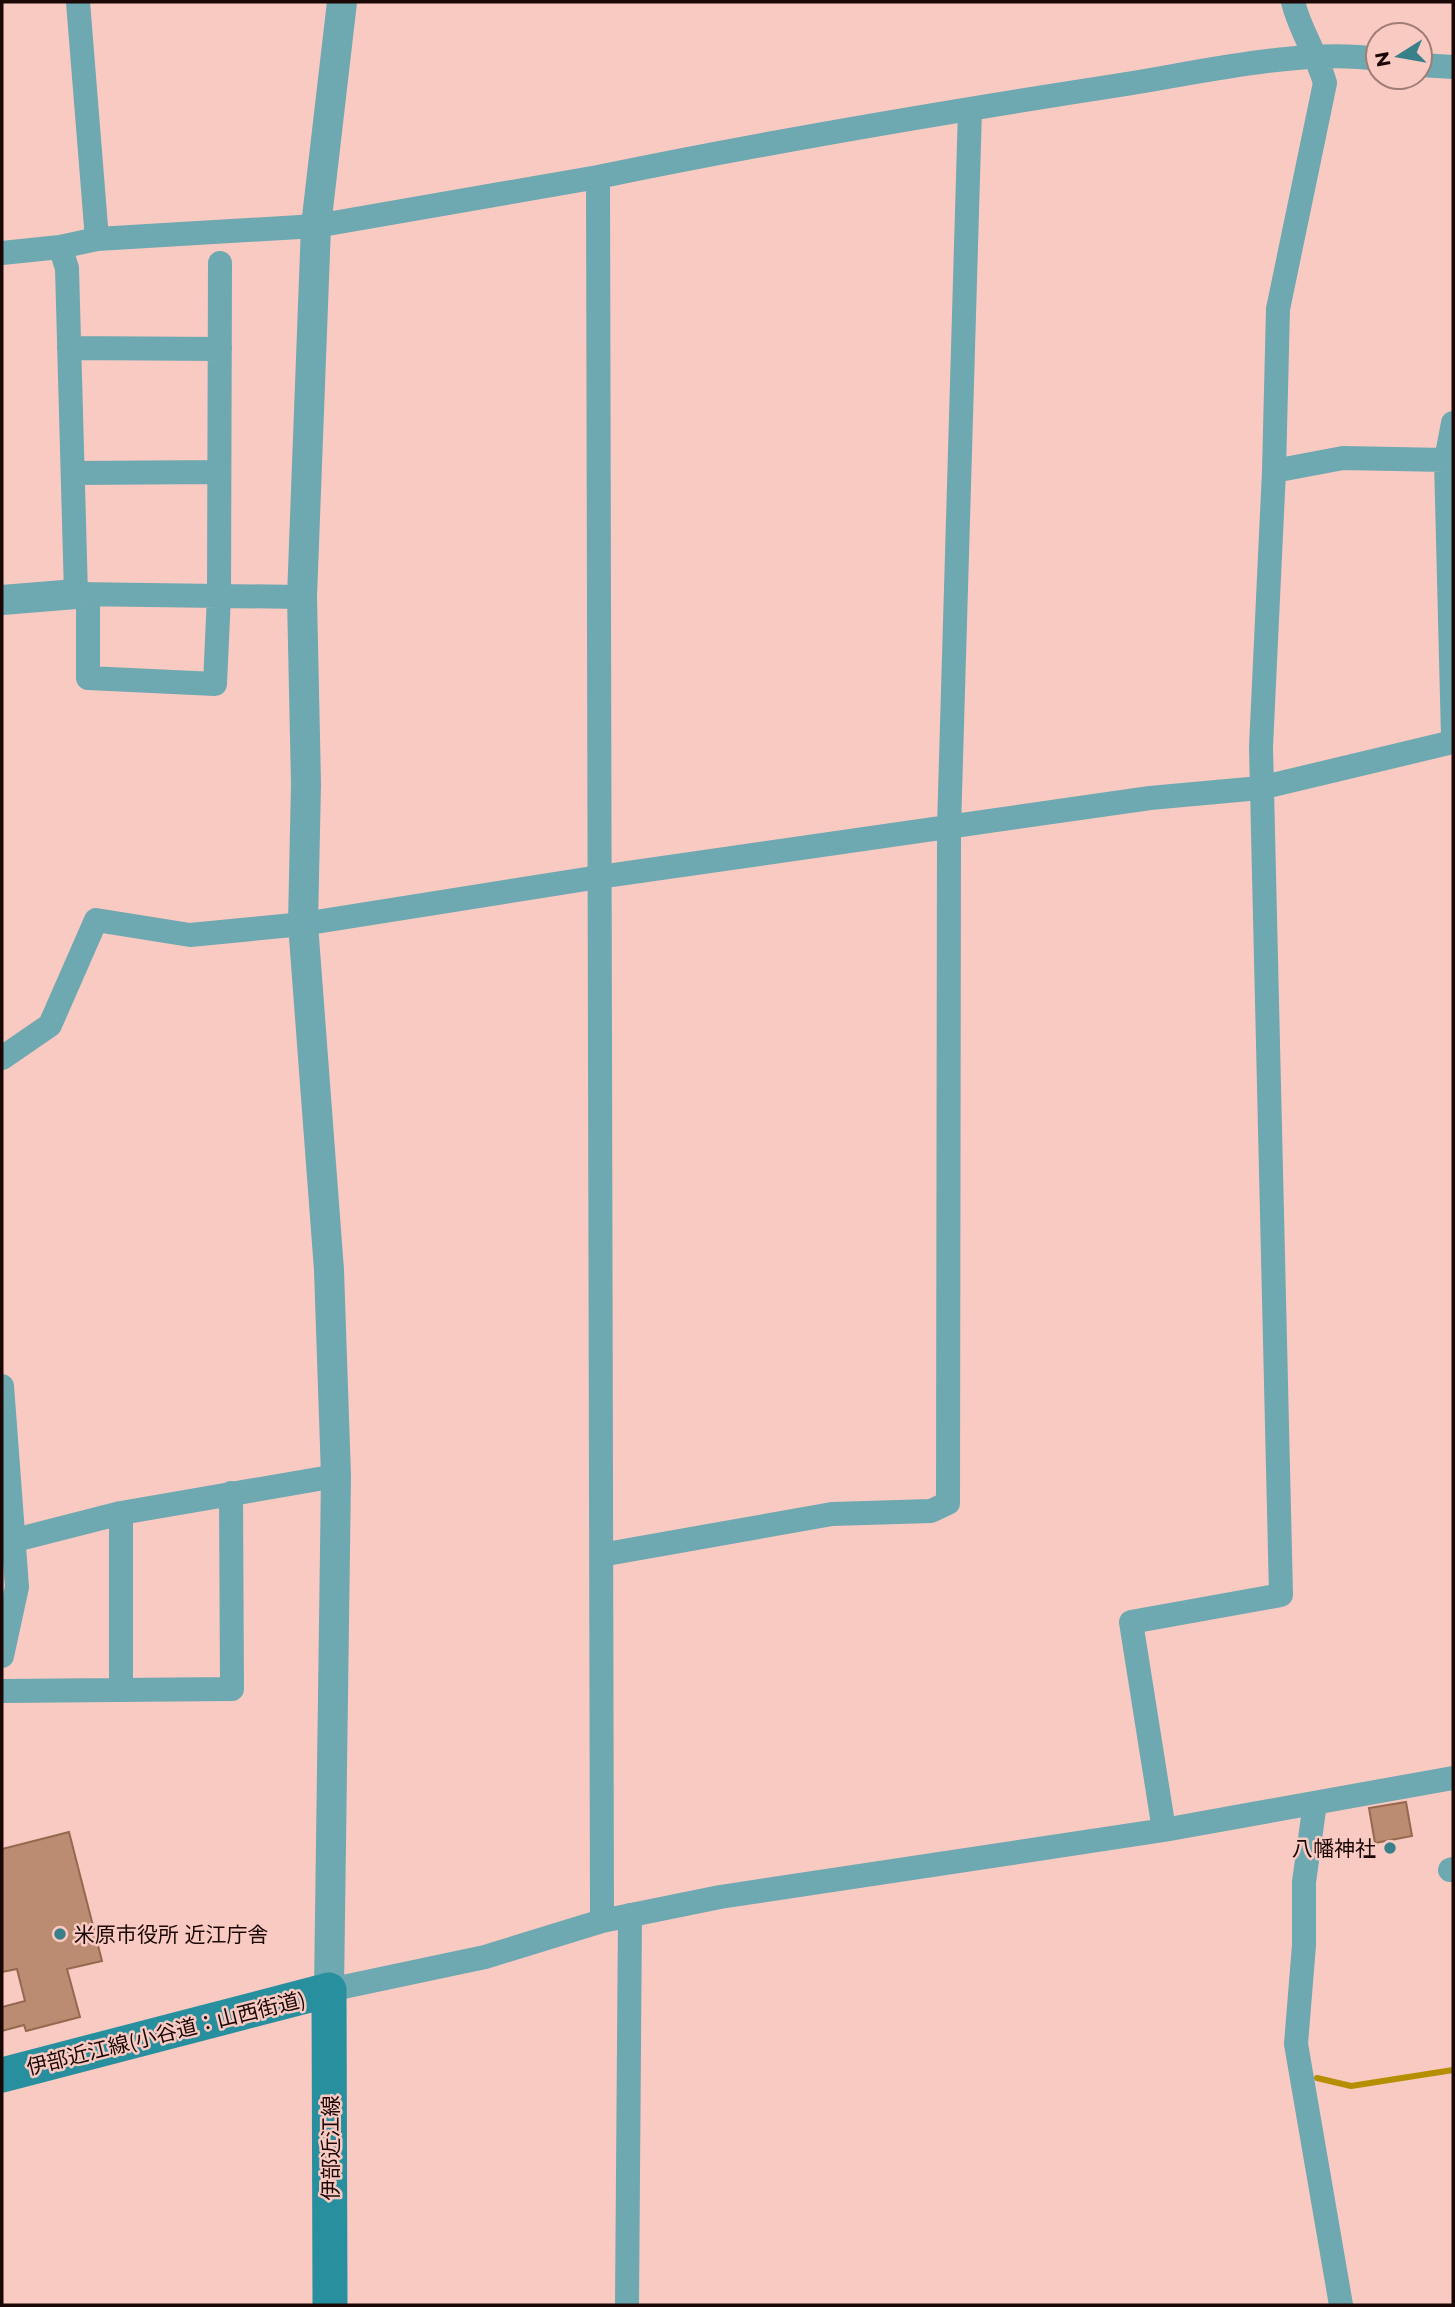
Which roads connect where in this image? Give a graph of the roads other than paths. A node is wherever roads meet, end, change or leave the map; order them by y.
1 (78, 2) edge
2 (342, 2) edge
3 (1293, 2) edge
4 (1317, 55) junction
5 (1364, 58) edge
6 (1434, 66) edge
7 (1453, 67) edge
8 (970, 108) junction
9 (598, 177) junction
10 (316, 226) junction
11 (97, 239) junction
12 (60, 247) junction
13 (2, 253) edge
14 (220, 263) dead end
15 (69, 348) junction
16 (220, 349) junction
17 (1453, 426) edge
18 (1446, 460) junction
19 (1274, 471) junction
20 (219, 472) junction
21 (73, 473) junction
22 (82, 594) junction
23 (219, 596) junction
24 (302, 597) junction
25 (2, 600) edge
26 (1453, 740) edge
27 (1260, 788) junction
28 (948, 828) junction
29 (599, 877) junction
30 (303, 924) junction
31 (2, 1058) edge
32 (2, 1386) edge
33 (335, 1476) junction
34 (231, 1493) junction
35 (121, 1513) junction
36 (9, 1527) edge
37 (601, 1555) junction
38 (2, 1656) edge
39 (121, 1690) junction
40 (2, 1691) edge
41 (1453, 1777) edge
42 (1315, 1803) junction
43 (1164, 1830) junction
44 (630, 1915) junction
45 (602, 1921) junction
46 (329, 1990) junction
47 (2, 2075) edge
48 (330, 2305) edge
49 (627, 2305) edge
50 (1340, 2305) edge

1 - 11 street
2 - 10 street
3 - 4 street
4 - 5 street
4 - 8 street
4 - 19 street
6 - 7 street
8 - 9 street
8 - 28 street
9 - 10 street
9 - 29 street
10 - 11 street
10 - 24 street
11 - 12 street
12 - 13 street
12 - 15 street
14 - 16 street
15 - 16 street
15 - 21 street
16 - 20 street
17 - 18 street
18 - 19 street
18 - 26 street
19 - 27 street
20 - 21 street
20 - 23 street
21 - 22 street
22 - 23 street
22 - 23 street
22 - 25 street
23 - 24 street
24 - 30 street
26 - 27 street
27 - 28 street
27 - 43 street
28 - 29 street
28 - 37 street
29 - 30 street
29 - 37 street
30 - 31 street
30 - 33 street
32 - 36 street
33 - 34 street
33 - 46 street
34 - 35 street
34 - 39 street
35 - 36 street
35 - 39 street
36 - 38 street
37 - 45 street
39 - 40 street
41 - 42 street
42 - 43 street
42 - 50 street
43 - 44 street
44 - 45 street
44 - 49 street
45 - 46 street
46 - 47 main road, 伊部近江線(小谷道：山西街道)
46 - 48 main road, 伊部近江線

